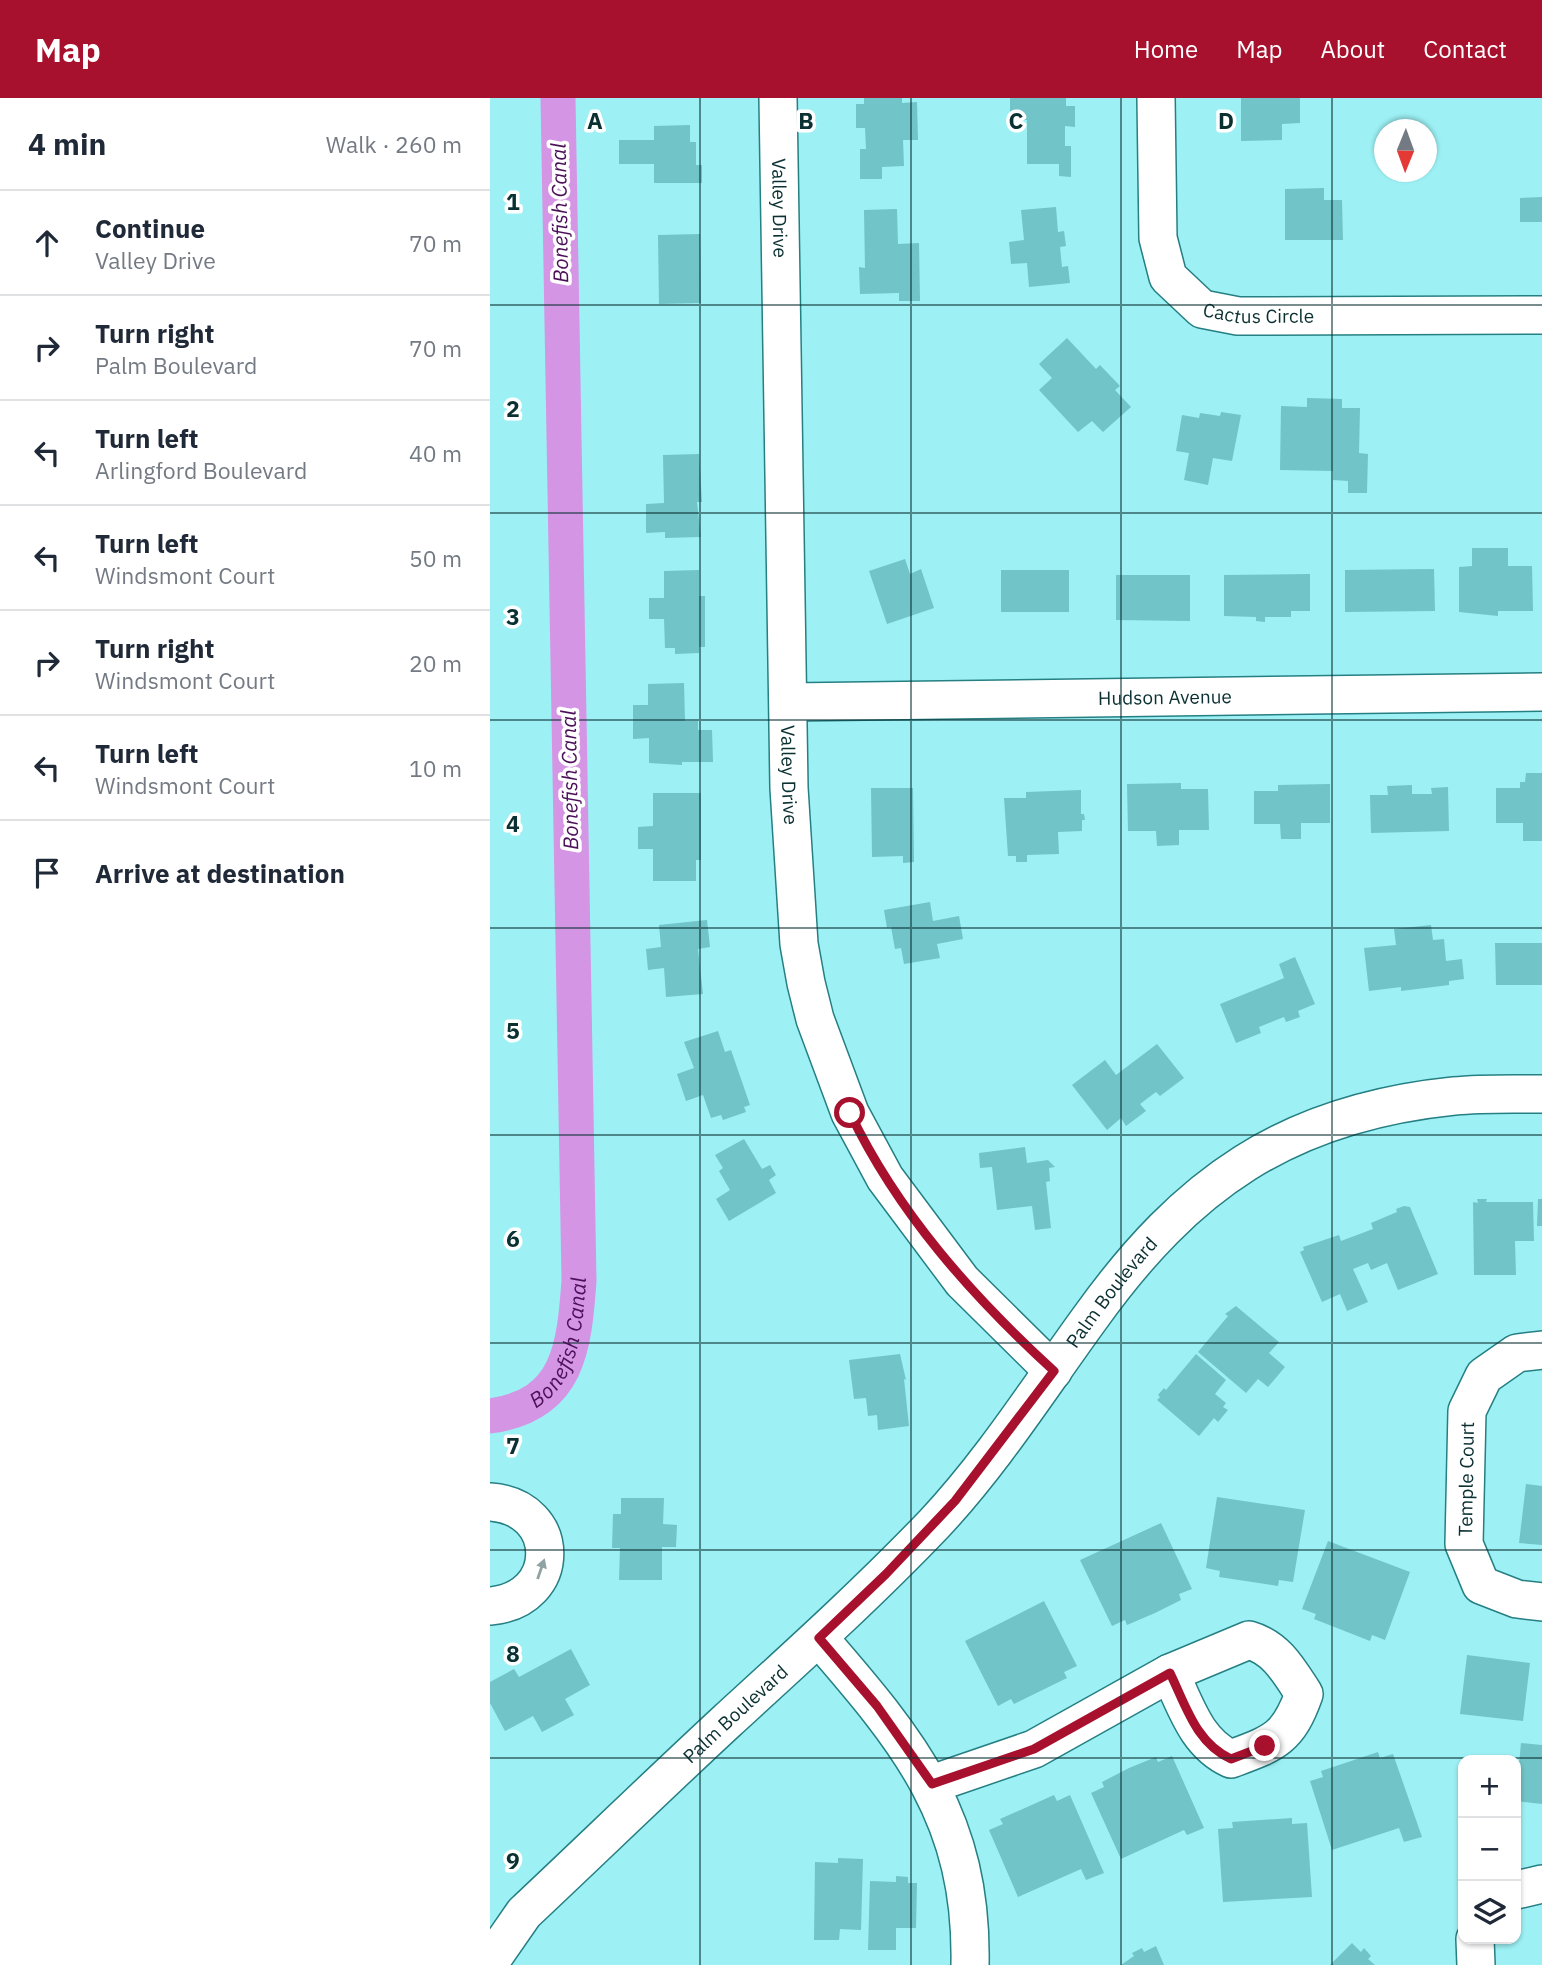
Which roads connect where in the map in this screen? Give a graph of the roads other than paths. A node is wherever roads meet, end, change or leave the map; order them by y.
1 (778, 98) edge
2 (1156, 98) edge
3 (1542, 315) edge
4 (1542, 692) edge
5 (789, 702) junction
6 (1542, 1094) edge
7 (1542, 1350) edge
8 (1054, 1371) junction
9 (490, 1502) edge
10 (1542, 1602) edge
11 (490, 1606) edge
12 (819, 1638) junction
13 (1170, 1673) dead end
14 (932, 1784) junction
15 (1542, 1884) edge
16 (1521, 1889) edge
17 (1475, 1944) edge
18 (490, 1962) edge
19 (970, 1965) edge
20 (1476, 1965) edge

1 - 5 street, Valley Drive
2 - 3 street, Cactus Circle
4 - 5 street, Hudson Avenue
5 - 8 street, Valley Drive
6 - 8 street, Palm Boulevard
7 - 10 street, Temple Court
8 - 12 street, Palm Boulevard
11 -> 9 street
12 - 14 street
12 - 18 street, Palm Boulevard
13 - 14 street
14 - 19 street
15 - 16 street
17 - 20 street

